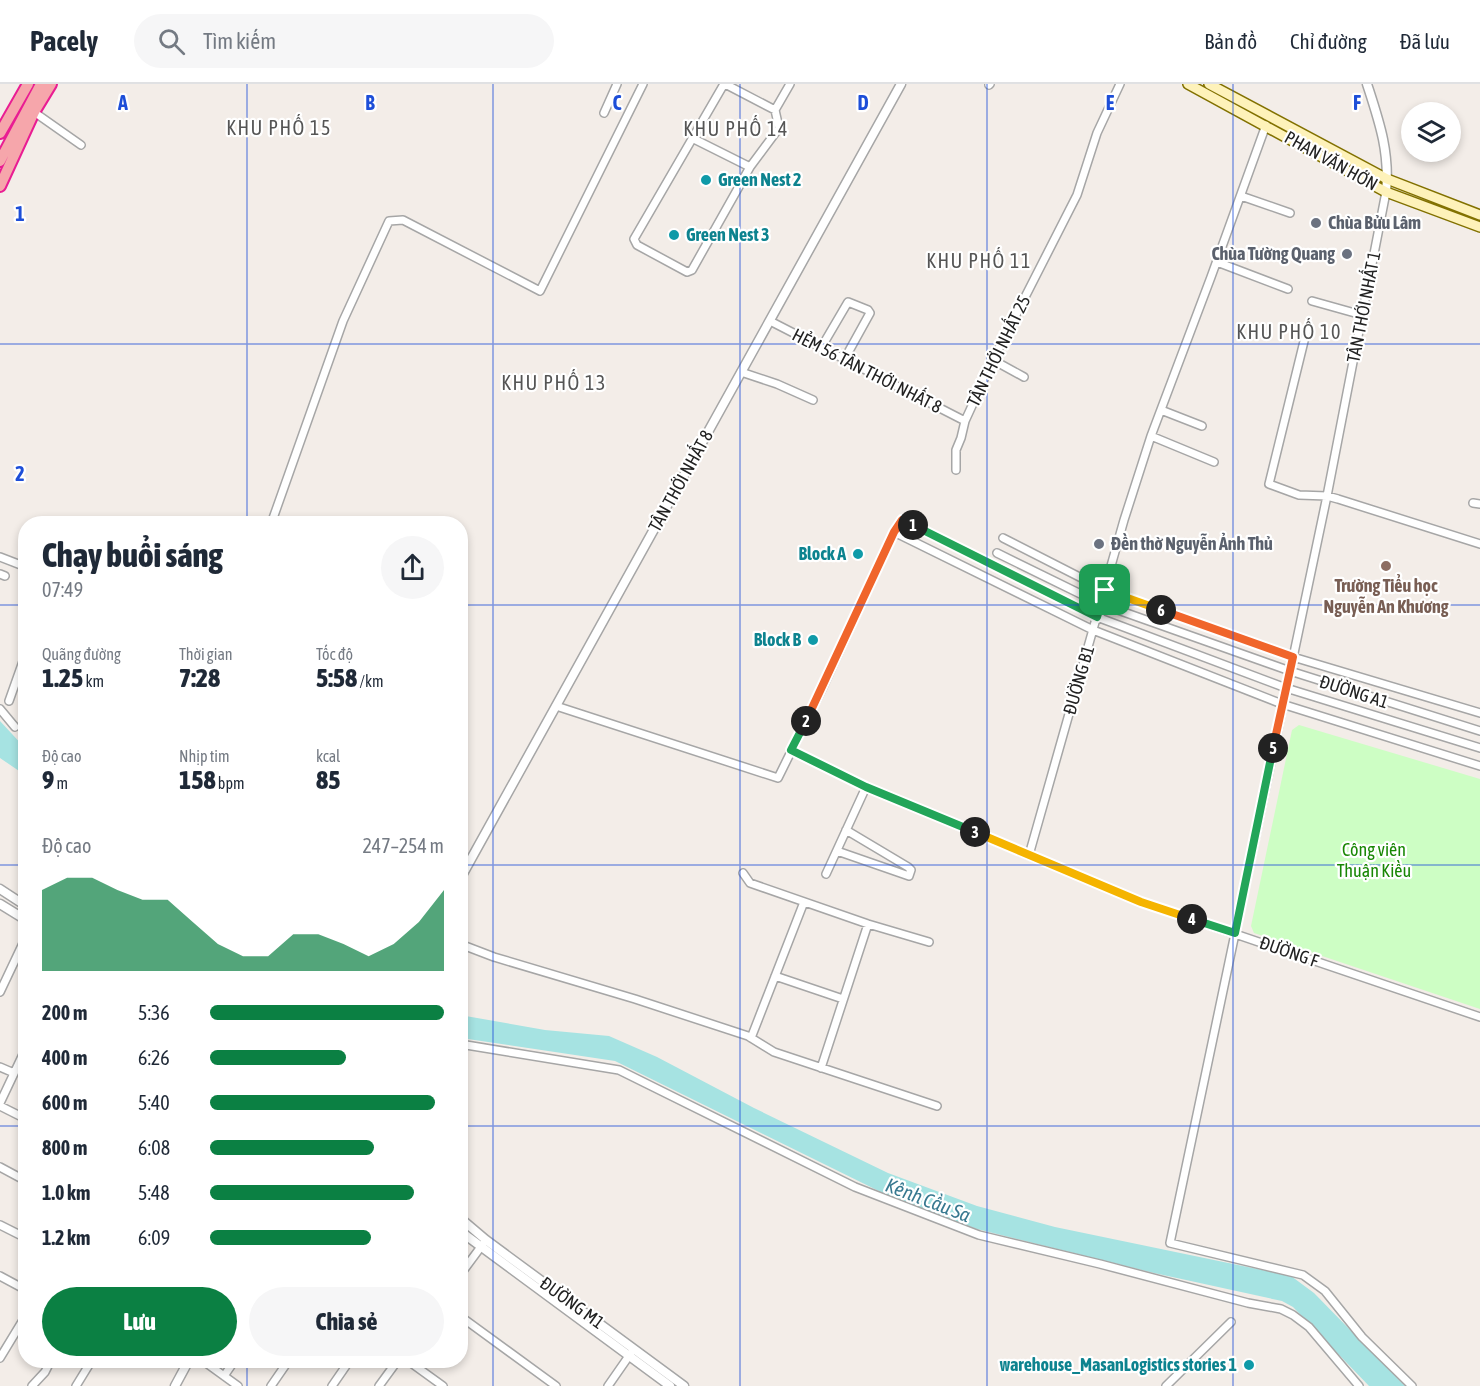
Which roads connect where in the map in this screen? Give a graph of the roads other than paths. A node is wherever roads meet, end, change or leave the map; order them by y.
1 (20, 84) edge
2 (28, 84) edge
3 (41, 84) edge
4 (51, 84) edge
5 (617, 84) edge
6 (643, 84) edge
7 (724, 84) edge
8 (790, 84) edge
9 (901, 84) edge
10 (1120, 84) edge
11 (1188, 84) edge
12 (1209, 84) edge
13 (1367, 84) edge
14 (775, 110) junction
15 (34, 112) junction
16 (603, 113) dead end
17 (0, 119) edge
18 (1266, 125) junction
19 (0, 133) edge
20 (692, 138) junction
21 (81, 145) dead end
22 (0, 161) edge
23 (750, 167) junction
24 (1387, 179) junction
25 (0, 186) edge
26 (1386, 192) junction
27 (1241, 196) junction
28 (1290, 213) dead end
29 (1480, 215) edge
30 (1480, 227) edge
31 (1217, 262) junction
32 (1288, 289) dead end
33 (1312, 301) dead end
34 (1362, 315) junction
35 (770, 321) junction
36 (1307, 329) dead end
37 (821, 348) junction
38 (844, 360) junction
39 (993, 360) junction
40 (741, 372) junction
41 (1024, 377) dead end
42 (813, 400) dead end
43 (1161, 410) junction
44 (965, 421) junction
45 (1202, 426) dead end
46 (1151, 436) junction
47 (1214, 462) dead end
48 (956, 471) dead end
49 (1327, 496) junction
50 (274, 516) edge
51 (894, 532) junction
52 (1003, 538) dead end
53 (1480, 544) edge
54 (997, 553) dead end
55 (0, 557) edge
56 (18, 564) edge
57 (1105, 590) junction
58 (1101, 604) junction
59 (1097, 617) junction
60 (1093, 630) junction
61 (1293, 657) junction
62 (1290, 671) junction
63 (18, 676) edge
64 (1286, 688) junction
65 (9, 702) dead end
66 (1282, 704) junction
67 (556, 706) junction
68 (0, 709) edge
69 (1480, 712) edge
70 (15, 727) dead end
71 (1480, 731) edge
72 (1480, 748) edge
73 (791, 750) junction
74 (1480, 766) edge
75 (866, 787) junction
76 (846, 830) junction
77 (837, 850) junction
78 (1029, 855) junction
79 (468, 865) edge
80 (743, 873) dead end
81 (826, 874) dead end
82 (0, 890) edge
83 (18, 901) edge
84 (804, 902) junction
85 (0, 904) edge
86 (18, 915) edge
87 (868, 924) junction
88 (1235, 933) junction
89 (929, 942) dead end
90 (468, 947) edge
91 (18, 954) edge
92 (775, 976) junction
93 (0, 992) edge
94 (843, 999) junction
95 (1480, 1017) edge
96 (751, 1038) junction
97 (468, 1045) edge
98 (18, 1065) edge
99 (0, 1067) edge
100 (821, 1068) junction
101 (14, 1073) junction
102 (0, 1104) edge
103 (937, 1106) dead end
104 (18, 1114) edge
105 (0, 1167) edge
106 (18, 1177) edge
107 (0, 1225) edge
108 (468, 1227) edge
109 (18, 1234) edge
110 (468, 1235) edge
111 (483, 1243) junction
112 (468, 1264) edge
113 (0, 1276) edge
114 (18, 1286) edge
115 (468, 1322) edge
116 (1231, 1322) dead end
117 (18, 1330) edge
118 (632, 1352) junction
119 (0, 1358) edge
120 (47, 1368) edge
121 (87, 1368) edge
122 (185, 1368) edge
123 (213, 1368) edge
124 (230, 1368) edge
125 (283, 1368) edge
126 (344, 1368) edge
127 (392, 1368) edge
128 (418, 1368) edge
129 (224, 1376) junction
130 (32, 1386) edge
131 (76, 1386) edge
132 (175, 1386) edge
133 (238, 1386) edge
134 (271, 1386) edge
135 (332, 1386) edge
136 (379, 1386) edge
137 (443, 1386) edge
138 (556, 1386) edge
139 (608, 1386) edge
140 (670, 1386) edge
141 (684, 1386) edge
142 (1166, 1386) edge
143 (1359, 1386) edge
144 (1412, 1386) edge

1 - 17 highway
2 - 19 highway
3 - 22 highway
4 - 15 highway
5 - 16 street
6 - 50 street
7 - 14 street
7 - 20 street
8 - 14 street
9 - 35 street, TÂN THỚI NHẤT 8
10 - 39 street, TÂN THỚI NHẤT 25
11 - 18 main road, PHAN VĂN HỚN
12 - 24 main road, PHAN VĂN HỚN
13 - 24 street, TÂN THỚI NHẤT 1
14 - 23 street
15 - 21 street
15 - 25 highway
18 - 26 main road, PHAN VĂN HỚN
18 - 27 street, ĐƯỜNG B1
20 - 23 street
20 - 23 street
24 - 26 street, TÂN THỚI NHẤT 1
24 - 29 main road, PHAN VĂN HỚN
26 - 30 main road, PHAN VĂN HỚN
26 - 34 street, TÂN THỚI NHẤT 1
27 - 28 street
27 - 31 street, ĐƯỜNG B1
31 - 32 street
31 - 43 street, ĐƯỜNG B1
33 - 34 street
34 - 49 street, TÂN THỚI NHẤT 1
35 - 37 street, HẺM 56 TÂN THỚI NHẤT 8
35 - 40 street, TÂN THỚI NHẤT 8
36 - 49 street
37 - 38 street, HẺM 56 TÂN THỚI NHẤT 8
37 - 38 street
38 - 44 street, HẺM 56 TÂN THỚI NHẤT 8
39 - 41 street
39 - 44 street, TÂN THỚI NHẤT 25
40 - 42 street
40 - 67 street, TÂN THỚI NHẤT 8
43 - 45 street
43 - 46 street, ĐƯỜNG B1
44 - 48 street, TÂN THỚI NHẤT 25
46 - 47 street
46 - 57 street, ĐƯỜNG B1
49 - 53 street
49 - 61 street, TÂN THỚI NHẤT 1
51 - 59 street, ĐƯỜNG A1
51 - 60 street, ĐƯỜNG A1
51 - 73 street
52 - 57 street, ĐƯỜNG A1
54 - 58 street, ĐƯỜNG A1
55 - 56 street
57 - 58 street, ĐƯỜNG B1
57 - 61 street, ĐƯỜNG A1
58 - 59 street, ĐƯỜNG B1
58 - 62 street, ĐƯỜNG A1
59 - 60 street, ĐƯỜNG B1
59 - 64 street, ĐƯỜNG A1
60 - 66 street, ĐƯỜNG A1
60 - 78 street, ĐƯỜNG B1
61 - 62 street, TÂN THỚI NHẤT 1
61 - 69 street, ĐƯỜNG A1
62 - 64 street, TÂN THỚI NHẤT 1
62 - 71 street, ĐƯỜNG A1
63 - 65 street
64 - 66 street, TÂN THỚI NHẤT 1
64 - 72 street, ĐƯỜNG A1
66 - 74 street, ĐƯỜNG A1
66 - 88 street, TÂN THỚI NHẤT 1
67 - 73 street
67 - 79 street, TÂN THỚI NHẤT 8
68 - 70 street
73 - 75 street, ĐƯỜNG F
75 - 76 street
75 - 78 street, ĐƯỜNG F
76 - 77 street
76 - 77 street
77 - 81 street
78 - 88 street, ĐƯỜNG F
80 - 84 street
82 - 83 street
84 - 87 street
84 - 92 street
85 - 86 street
87 - 89 street
87 - 94 street
88 - 95 street, ĐƯỜNG F
88 - 144 street, TÂN THỚI NHẤT 1
90 - 96 street
91 - 93 street
92 - 94 street
92 - 96 street
94 - 100 street
96 - 100 street
97 - 143 street
98 - 101 street
99 - 101 street
100 - 103 street
101 - 102 street
102 - 104 street
105 - 106 street
107 - 109 street
108 - 111 street, ĐƯỜNG M1
110 - 111 street, ĐƯỜNG M1
111 - 112 street
111 - 118 street, ĐƯỜNG M1
113 - 114 street
115 - 138 street
116 - 142 street
117 - 119 street
118 - 139 street
118 - 140 street, ĐƯỜNG M1
118 - 141 street, ĐƯỜNG M1
120 - 130 street
121 - 131 street
122 - 132 street
123 - 129 street
124 - 129 street
125 - 134 street
126 - 135 street
127 - 136 street
128 - 137 street
129 - 133 street

